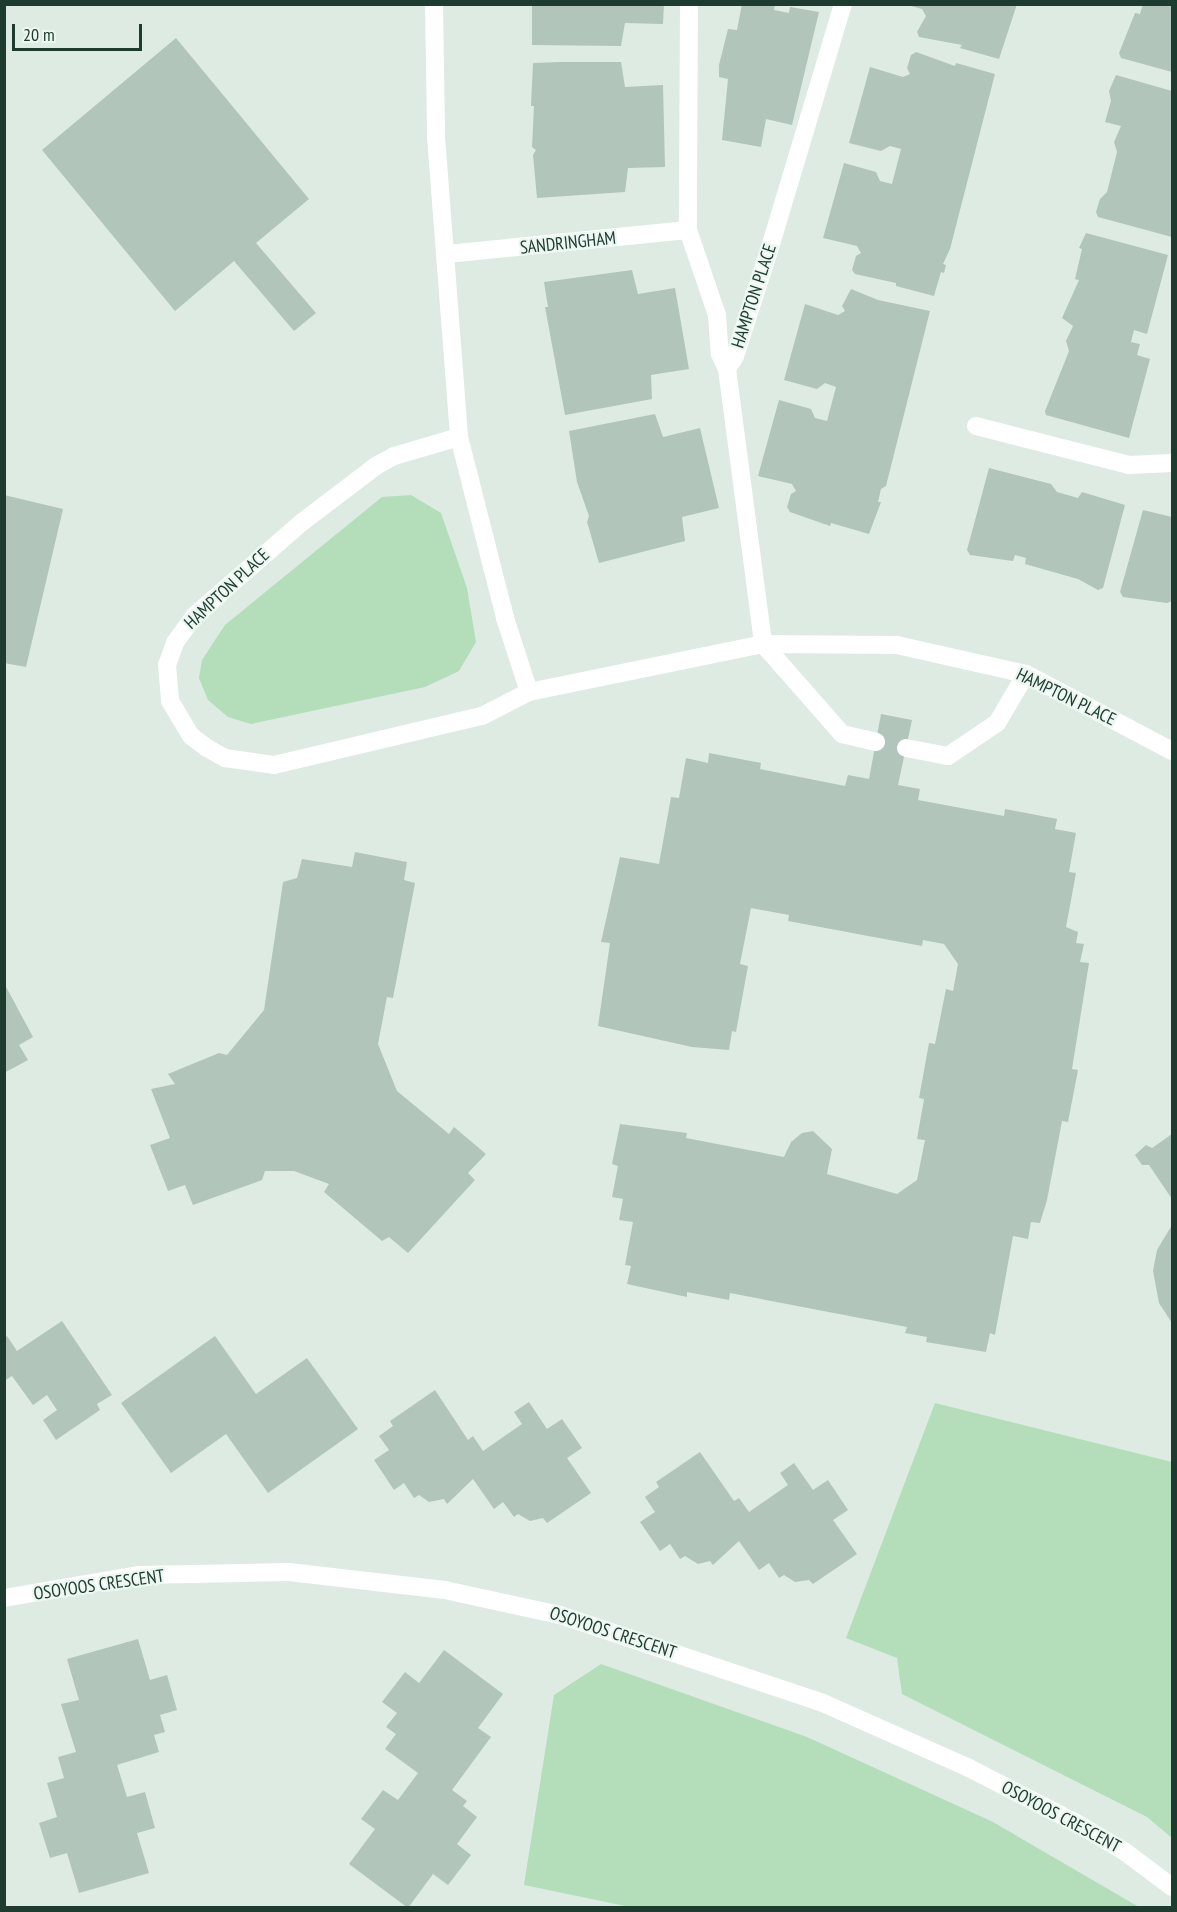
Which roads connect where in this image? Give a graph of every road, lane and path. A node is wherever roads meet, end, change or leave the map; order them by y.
1 (434, 4) edge
2 (688, 4) edge
3 (843, 4) edge
4 (688, 230) junction
5 (447, 254) junction
6 (727, 369) junction
7 (976, 426) dead end
8 (459, 437) junction
9 (1173, 463) edge
10 (763, 644) junction
11 (1026, 674) junction
12 (529, 692) junction
13 (876, 742) dead end
14 (906, 748) dead end
15 (1173, 751) edge
16 (4, 1598) edge
17 (1173, 1887) edge

1 - 5 street
2 - 4 street, HAMPTON PLACE
3 - 6 street, HAMPTON PLACE
4 - 5 street, SANDRINGHAM
4 - 6 street, HAMPTON PLACE
5 - 8 street
6 - 10 street
7 - 9 street
8 - 12 street
8 - 12 street, HAMPTON PLACE
10 - 11 street, HAMPTON PLACE
10 - 12 street, HAMPTON PLACE
10 - 13 street
11 - 14 street
11 - 15 street, HAMPTON PLACE
16 - 17 street, OSOYOOS CRESCENT

